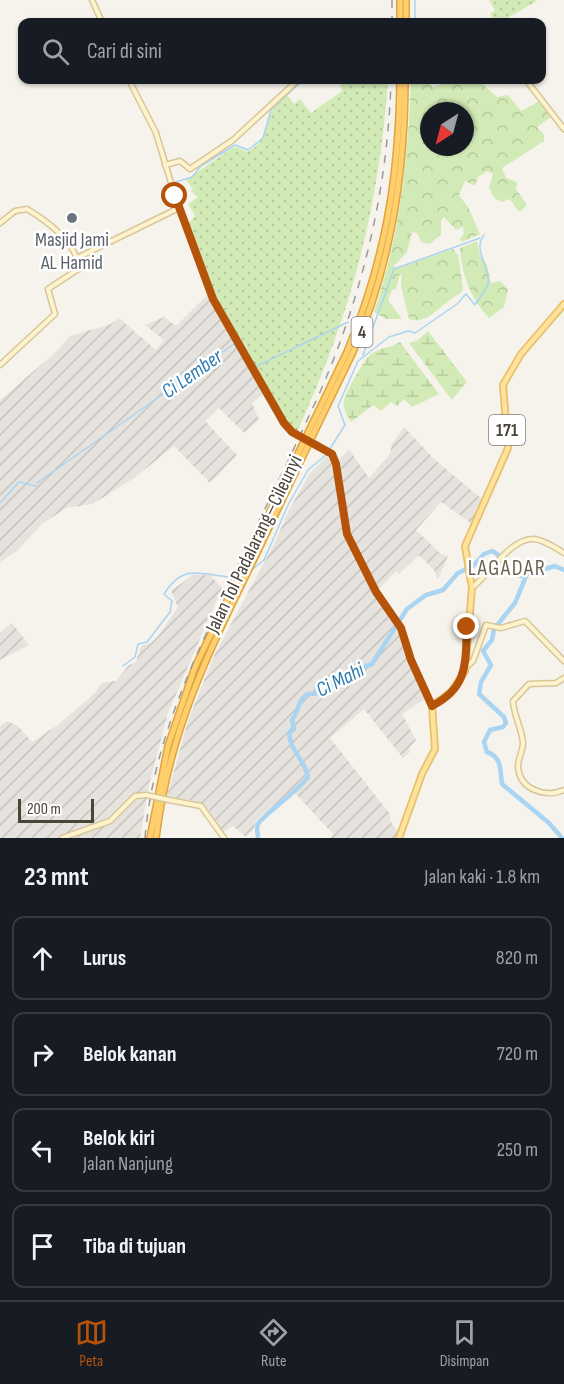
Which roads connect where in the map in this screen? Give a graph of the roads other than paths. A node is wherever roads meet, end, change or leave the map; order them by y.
1 (92, 0) edge
2 (400, 0) edge
3 (406, 0) edge
4 (100, 18) edge
5 (400, 18) edge
6 (406, 18) edge
7 (131, 84) edge
8 (294, 84) edge
9 (400, 84) edge
10 (405, 84) edge
11 (529, 84) edge
12 (564, 129) edge
13 (165, 165) junction
14 (178, 209) junction
15 (0, 223) edge
16 (77, 258) junction
17 (564, 304) edge
18 (0, 365) edge
19 (564, 553) edge
20 (248, 564) junction
21 (472, 588) junction
22 (564, 661) edge
23 (465, 669) junction
24 (564, 678) edge
25 (432, 706) junction
26 (564, 790) edge
27 (62, 838) edge
28 (150, 838) edge
29 (156, 838) edge
30 (224, 838) edge
31 (399, 838) edge

1 - 4 street
2 - 5 highway
3 - 6 highway
7 - 13 street
8 - 13 street
9 - 20 highway, Jalan Tol Padalarang–Cileunyi / 4
10 - 20 highway, Jalan Tol Padalarang–Cileunyi / 4
11 - 12 street
13 - 14 street
14 - 16 street
14 - 25 street, bridge
15 - 16 street
16 - 18 street
17 - 21 main road, 171
19 - 21 street
20 - 28 highway, Jalan Tol Padalarang–Cileunyi / 4
20 - 29 highway, Jalan Tol Padalarang–Cileunyi / 4
21 - 23 main road, 171
22 - 23 street
23 - 25 main road
24 - 26 street
25 - 31 main road
27 - 30 street, bridge

